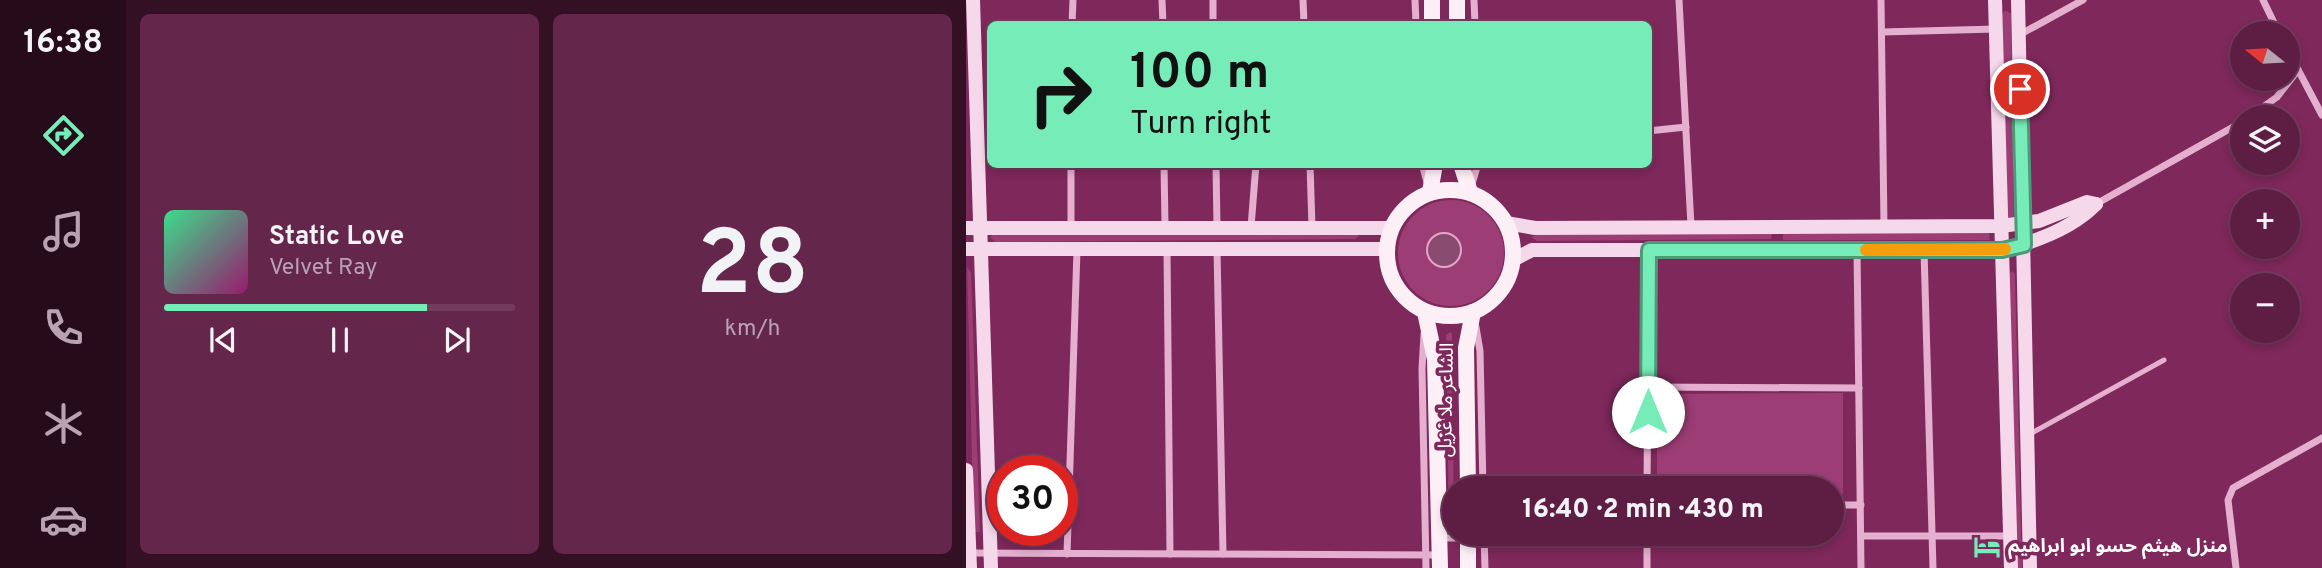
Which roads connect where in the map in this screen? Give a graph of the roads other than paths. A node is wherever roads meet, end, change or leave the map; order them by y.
1 (973, 0) edge
2 (1073, 0) edge
3 (1163, 0) edge
4 (1213, 0) edge
5 (1303, 0) edge
6 (1415, 0) edge
7 (1432, 0) edge
8 (1457, 0) edge
9 (1474, 0) edge
10 (1679, 0) edge
11 (1881, 0) edge
12 (2018, 0) edge
13 (2083, 0) edge
14 (2263, 0) edge
15 (1995, 1) edge
16 (1073, 21) edge
17 (1163, 21) edge
18 (1213, 21) edge
19 (1304, 21) edge
20 (1416, 21) edge
21 (1432, 21) edge
22 (1457, 21) edge
23 (1475, 21) edge
24 (2274, 21) edge
25 (1996, 29) junction
26 (1882, 32) junction
27 (2019, 35) junction
28 (2300, 74) edge
29 (2282, 91) edge
30 (2266, 105) edge
31 (2322, 116) edge
32 (1686, 127) junction
33 (2230, 129) edge
34 (1652, 131) edge
35 (1071, 168) edge
36 (1164, 168) edge
37 (1216, 168) edge
38 (1256, 168) edge
39 (1310, 168) edge
40 (1423, 168) edge
41 (1434, 168) edge
42 (1462, 168) edge
43 (1477, 168) edge
44 (1430, 192) junction
45 (1470, 192) junction
46 (2096, 204) junction
47 (1506, 223) junction
48 (2023, 223) junction
49 (1165, 226) junction
50 (1691, 226) junction
51 (1779, 226) junction
52 (1884, 226) junction
53 (2001, 226) junction
54 (1071, 227) junction
55 (1217, 227) junction
56 (1251, 227) junction
57 (973, 228) edge
58 (1312, 228) junction
59 (1391, 228) junction
60 (2024, 245) junction
61 (1387, 248) junction
62 (973, 249) edge
63 (1077, 249) junction
64 (1167, 249) junction
65 (1217, 249) junction
66 (1649, 250) junction
67 (1777, 250) junction
68 (1857, 250) junction
69 (1924, 250) junction
70 (2002, 250) junction
71 (1513, 260) junction
72 (1426, 312) junction
73 (1473, 313) junction
74 (2164, 360) dead end
75 (1648, 387) junction
76 (1859, 388) junction
77 (2027, 435) junction
78 (2322, 438) edge
79 (966, 470) edge
80 (1468, 476) edge
81 (1483, 476) edge
82 (1647, 476) edge
83 (1844, 505) edge
84 (1861, 505) junction
85 (1861, 536) junction
86 (1933, 536) junction
87 (2010, 536) junction
88 (1439, 538) junction
89 (1442, 538) edge
90 (1473, 546) edge
91 (1479, 546) edge
92 (1647, 546) edge
93 (1068, 554) junction
94 (1170, 554) junction
95 (1223, 554) junction
96 (1435, 559) edge
97 (970, 561) edge
98 (991, 561) edge
99 (1426, 568) edge
100 (1468, 568) edge
101 (1485, 568) edge
102 (1647, 568) edge
103 (1861, 568) edge
104 (1933, 568) edge
105 (2011, 568) edge
106 (2030, 568) edge
107 (2236, 568) edge

1 - 57 main road
2 - 16 street
3 - 17 street
4 - 18 street
5 - 19 street
6 - 20 street
7 - 21 main road
8 - 22 main road
9 - 23 street
10 - 32 street
11 - 26 street
12 - 15 main road
12 - 27 main road
13 - 27 street
14 - 24 street
15 - 25 main road
25 - 26 street
25 - 53 main road
26 - 52 street
27 - 48 main road
28 - 31 street
29 - 30 street
32 - 34 street
32 - 50 street
33 - 46 street
35 - 54 street
36 - 49 street
37 - 55 street
38 - 56 street
39 - 58 street
40 - 44 street
41 - 44 main road
42 - 45 main road
43 - 45 street
44 - 45 main road
44 - 59 main road
45 - 47 main road
46 - 48 main road
46 - 60 main road
47 - 50 main road
47 - 71 main road
48 - 53 main road
48 - 60 main road
49 - 54 main road
49 - 55 main road
50 - 51 main road
51 - 52 main road
51 - 67 main road
52 - 53 main road
53 - 70 main road
54 - 57 main road
55 - 56 main road
56 - 58 main road
57 - 62 main road
58 - 59 main road
59 - 61 main road
60 - 70 main road
60 - 77 main road
61 - 65 main road
61 - 72 main road
62 - 63 main road
62 - 98 main road
63 - 64 main road
63 - 93 street
64 - 65 main road
64 - 94 street
65 - 95 street
66 - 67 main road
66 - 71 main road
66 - 75 street
67 - 68 main road
68 - 69 main road
68 - 76 street
69 - 70 main road
69 - 86 street
70 - 87 main road
71 - 73 main road
72 - 73 main road
72 - 88 main road
72 - 96 street
73 - 80 main road, الشاعر ملا غزيل
73 - 81 street
74 - 77 lane
75 - 76 street
75 - 82 street
76 - 84 street
77 - 106 main road
78 - 107 street
79 - 97 main road
83 - 84 street
84 - 85 street
85 - 86 street
85 - 103 street
86 - 87 street
86 - 104 street
87 - 105 main road
88 - 89 street
88 - 96 main road
90 - 100 main road
91 - 101 street
92 - 102 street
93 - 94 street
93 - 98 street
94 - 95 street
95 - 96 street
96 - 99 street
97 - 98 street

